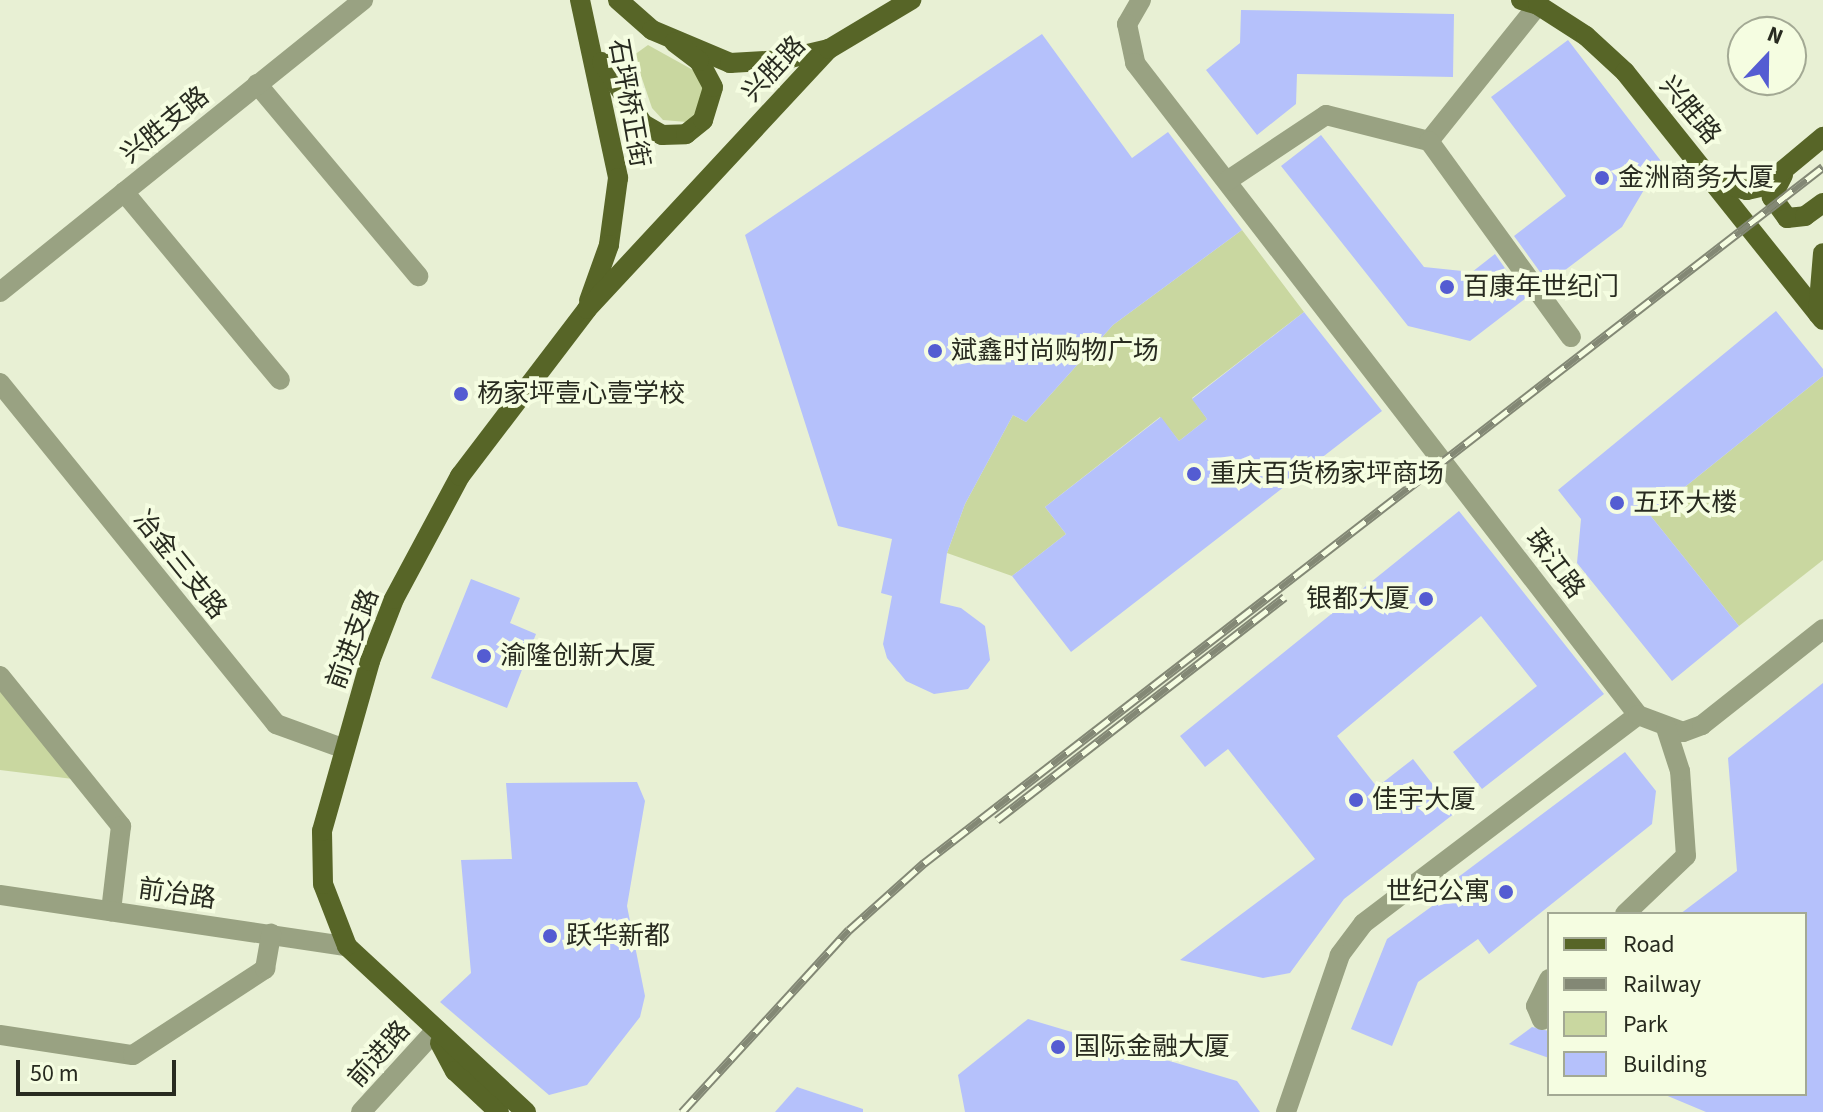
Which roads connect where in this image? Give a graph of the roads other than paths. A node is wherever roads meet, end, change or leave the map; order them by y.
1 (363, 0) edge
2 (580, 0) edge
3 (618, 0) edge
4 (911, 0) edge
5 (1141, 0) edge
6 (1530, 2) edge
7 (674, 42) junction
8 (594, 48) junction
9 (829, 49) junction
10 (257, 84) junction
11 (1823, 137) edge
12 (1429, 141) junction
13 (1785, 172) junction
14 (1227, 181) junction
15 (1715, 181) junction
16 (124, 192) junction
17 (692, 195) joint
18 (1823, 203) edge
19 (1823, 253) edge
20 (418, 276) dead end
21 (0, 292) edge
22 (587, 309) junction
23 (1821, 317) edge
24 (1571, 337) dead end
25 (280, 380) dead end
26 (0, 383) edge
27 (1823, 629) edge
28 (0, 676) edge
29 (1638, 715) junction
30 (1666, 728) junction
31 (342, 748) junction
32 (0, 895) edge
33 (111, 911) junction
34 (1627, 912) edge
35 (271, 934) junction
36 (347, 946) junction
37 (1547, 983) edge
38 (1542, 1020) dead end
39 (434, 1032) junction
40 (0, 1035) edge
41 (361, 1112) edge
42 (499, 1112) edge
43 (526, 1112) edge
44 (1286, 1112) edge

1 - 10 street, 兴胜支路
2 - 8 main road, 石坪桥正街
3 - 7 main road, 石坪桥正街
4 - 9 main road, 兴胜路
5 - 14 street, 珠江路
6 - 12 street
6 - 15 main road, 兴胜路
7 - 8 main road
7 - 9 main road, 石坪桥正街
8 - 22 main road, 石坪桥正街
9 - 17 main road, 兴胜路
10 - 16 street, 兴胜支路
10 - 20 street
11 - 13 main road
12 - 14 street
12 - 24 street
13 - 15 main road
13 - 18 main road
14 - 29 street, 珠江路
15 - 23 main road, 兴胜路
16 - 21 street, 兴胜支路
16 - 25 street
17 - 22 main road, 前进支路
19 - 23 main road
22 - 31 main road, 前进支路
26 - 31 street, 冶金三支路
27 - 30 street
28 - 33 street
29 - 30 street
29 - 44 street
30 - 34 street
31 - 36 main road, 前进支路
32 - 33 street, 前冶路
33 - 35 street, 前冶路
35 - 36 street, 前冶路
35 - 40 street
36 - 39 main road, 前进支路
37 - 38 street
39 - 41 street, 前进路
39 - 42 main road
39 - 43 main road, 前进支路

